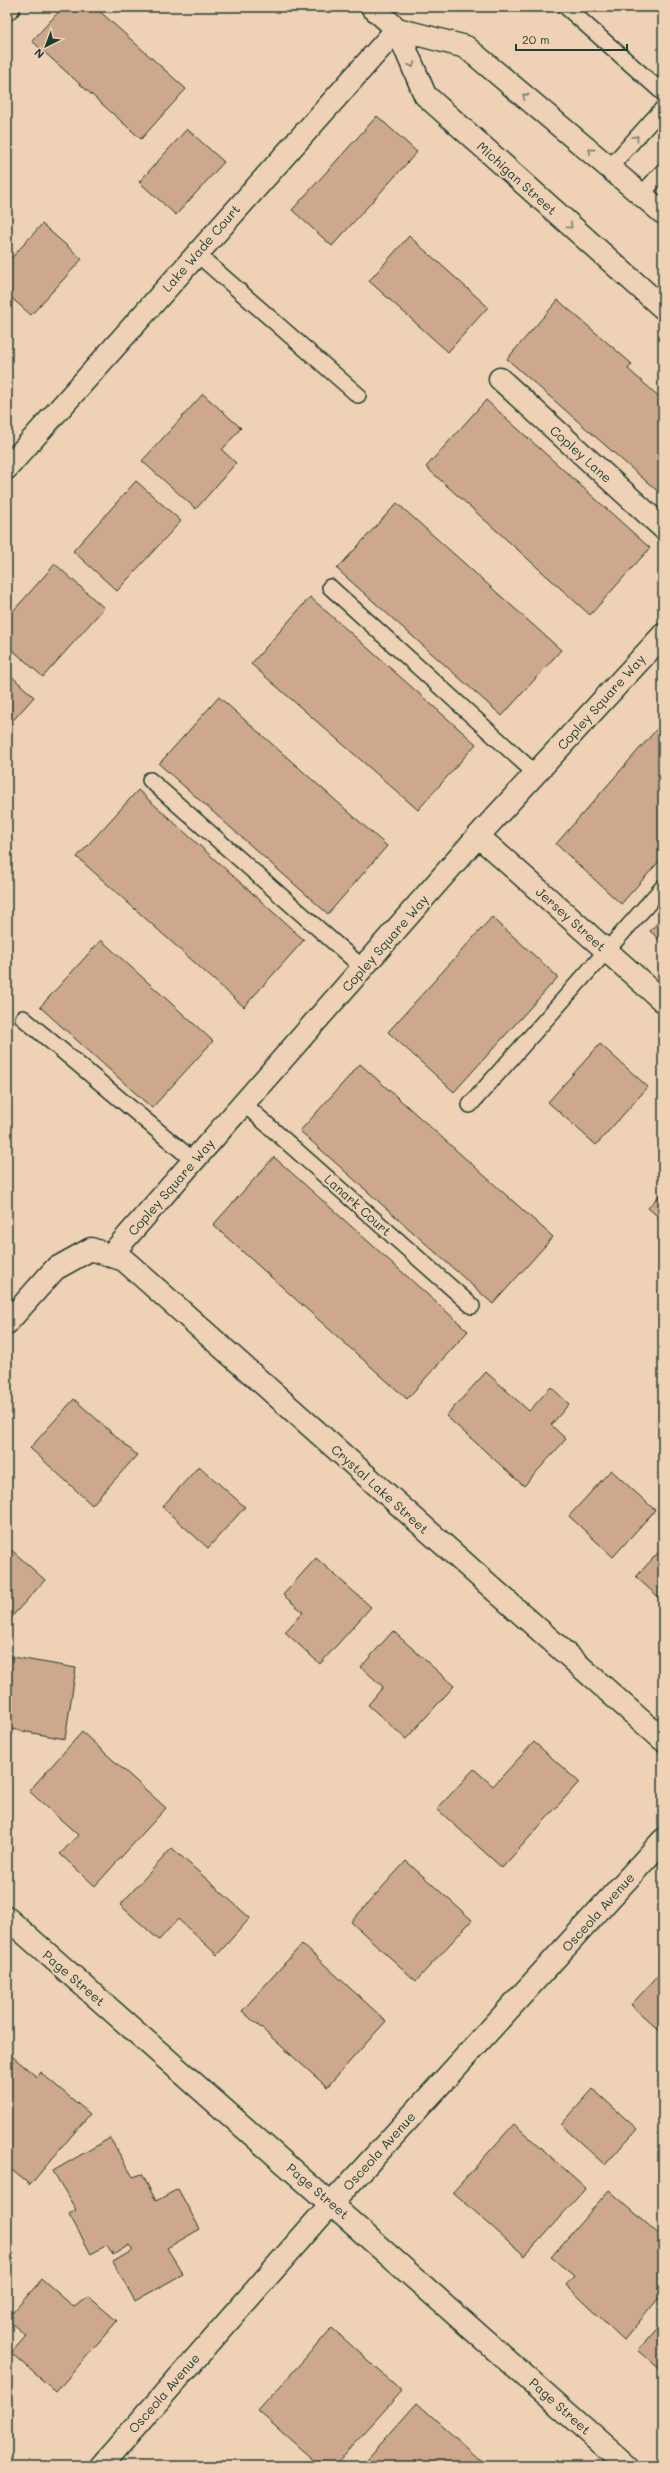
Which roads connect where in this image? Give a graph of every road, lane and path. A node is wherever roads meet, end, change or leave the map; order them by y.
1 (372, 7) edge
2 (566, 7) edge
3 (397, 29) junction
4 (663, 93) edge
5 (663, 108) edge
6 (610, 167) junction
7 (663, 170) edge
8 (642, 194) junction
9 (663, 213) edge
10 (196, 253) junction
11 (663, 308) edge
12 (500, 379) dead end
13 (358, 395) dead end
14 (7, 468) edge
15 (663, 528) edge
16 (330, 587) dead end
17 (663, 635) edge
18 (536, 774) junction
19 (150, 780) dead end
20 (478, 836) junction
21 (663, 887) edge
22 (606, 951) junction
23 (363, 968) junction
24 (663, 1001) edge
25 (23, 1018) dead end
26 (244, 1104) junction
27 (470, 1105) dead end
28 (194, 1161) junction
29 (101, 1252) junction
30 (472, 1306) dead end
31 (7, 1323) edge
32 (663, 1740) edge
33 (663, 1840) edge
34 (7, 1918) edge
35 (332, 2203) junction
36 (100, 2466) edge
37 (628, 2466) edge

1 - 3 street, Michigan Street
2 - 4 lane
6 -> 3 street, Michigan Street
3 - 10 street, Lake Wade Court
3 -> 11 street, Michigan Street
6 -> 5 lane
6 - 8 street, Michigan Street
7 - 8 lane
8 - 9 street, Michigan Street
10 - 13 lane
10 - 14 street, Lake Wade Court
12 - 15 street, Copley Lane
16 - 18 lane
17 - 18 street, Copley Square Way
18 - 20 street, Copley Square Way
19 - 23 lane
20 - 22 street, Jersey Street
20 - 23 street, Copley Square Way
21 - 22 lane
22 - 24 street, Jersey Street
22 - 27 lane
23 - 26 street, Copley Square Way
25 - 28 lane
26 - 28 street, Copley Square Way
26 - 30 lane, Lanark Court
28 - 29 street, Copley Square Way
29 - 31 street, Copley Square Way
29 - 32 street, Crystal Lake Street
33 - 35 street, Osceola Avenue
34 - 35 street, Page Street
35 - 36 street, Osceola Avenue
35 - 37 street, Page Street

